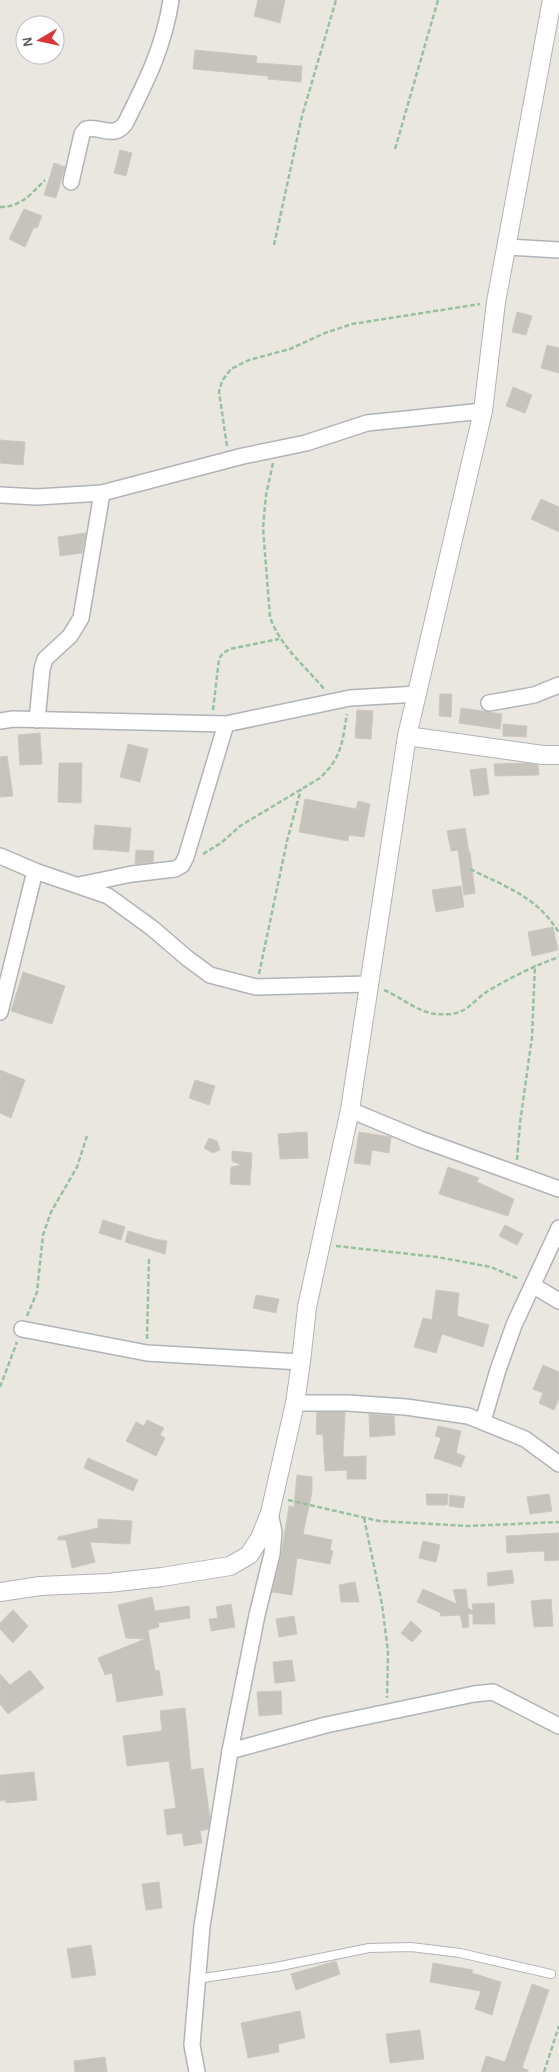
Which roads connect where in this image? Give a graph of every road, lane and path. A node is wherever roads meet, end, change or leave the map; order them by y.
1 (171, 0) edge
2 (336, 0) edge
3 (438, 0) edge
4 (552, 0) edge
5 (395, 149) dead end
6 (45, 180) dead end
7 (71, 182) dead end
8 (0, 207) edge
9 (274, 246) dead end
10 (507, 247) junction
11 (559, 250) edge
12 (496, 302) junction
13 (483, 411) junction
14 (276, 450) junction
15 (230, 459) junction
16 (102, 493) junction
17 (0, 495) edge
18 (280, 639) junction
19 (559, 685) edge
20 (418, 694) junction
21 (350, 698) junction
22 (334, 700) junction
23 (490, 703) dead end
24 (0, 720) edge
25 (37, 720) junction
26 (218, 724) junction
27 (407, 736) junction
28 (559, 755) edge
29 (302, 788) junction
30 (0, 856) edge
31 (182, 865) junction
32 (470, 869) dead end
33 (35, 871) junction
34 (77, 885) junction
35 (559, 933) edge
36 (559, 957) edge
37 (536, 965) junction
38 (368, 984) junction
39 (256, 987) junction
40 (0, 1012) edge
41 (350, 1110) junction
42 (87, 1136) dead end
43 (516, 1174) junction
44 (559, 1189) edge
45 (559, 1228) edge
46 (322, 1244) junction
47 (149, 1258) dead end
48 (534, 1286) junction
49 (559, 1301) edge
50 (22, 1329) junction
51 (147, 1353) junction
52 (302, 1362) junction
53 (0, 1387) edge
54 (295, 1403) junction
55 (483, 1421) junction
56 (559, 1464) edge
57 (272, 1505) junction
58 (364, 1518) junction
59 (559, 1522) edge
60 (0, 1592) edge
61 (387, 1712) junction
62 (559, 1726) edge
63 (230, 1751) junction
64 (551, 1974) dead end
65 (197, 1979) junction
66 (559, 2026) edge
67 (197, 2072) edge
68 (544, 2072) edge

1 - 7 street
2 - 9 path
3 - 5 path
4 - 10 street
6 - 8 path
10 - 11 street
10 - 12 street
12 - 13 street
12 - 15 path
13 - 14 street
13 - 20 street
14 - 15 street
14 - 18 path
15 - 16 street
16 - 17 street
16 - 25 street
18 - 22 path
18 - 26 path
19 - 23 street
20 - 21 street
20 - 27 street
21 - 22 street
21 - 29 path
22 - 26 street
24 - 25 street
25 - 26 street
26 - 31 street
27 - 28 street
27 - 38 street
29 - 31 path
29 - 39 path
30 - 33 street
31 - 34 street
32 - 35 path
33 - 34 street
33 - 40 street
34 - 39 street
36 - 37 path
37 - 38 path
37 - 43 path
38 - 39 street
38 - 41 street
41 - 43 street
41 - 46 street
42 - 50 path
43 - 44 street
45 - 48 street
46 - 48 path
46 - 52 street
47 - 51 path
48 - 49 street
48 - 55 street
50 - 51 street
50 - 53 path
51 - 52 street
52 - 54 street
54 - 55 street
54 - 57 street
55 - 56 street
57 - 58 path
57 - 60 street
57 - 63 street
58 - 59 path
58 - 61 path
61 - 62 street
61 - 63 street
63 - 65 street
64 - 65 lane
65 - 67 street
66 - 68 path

